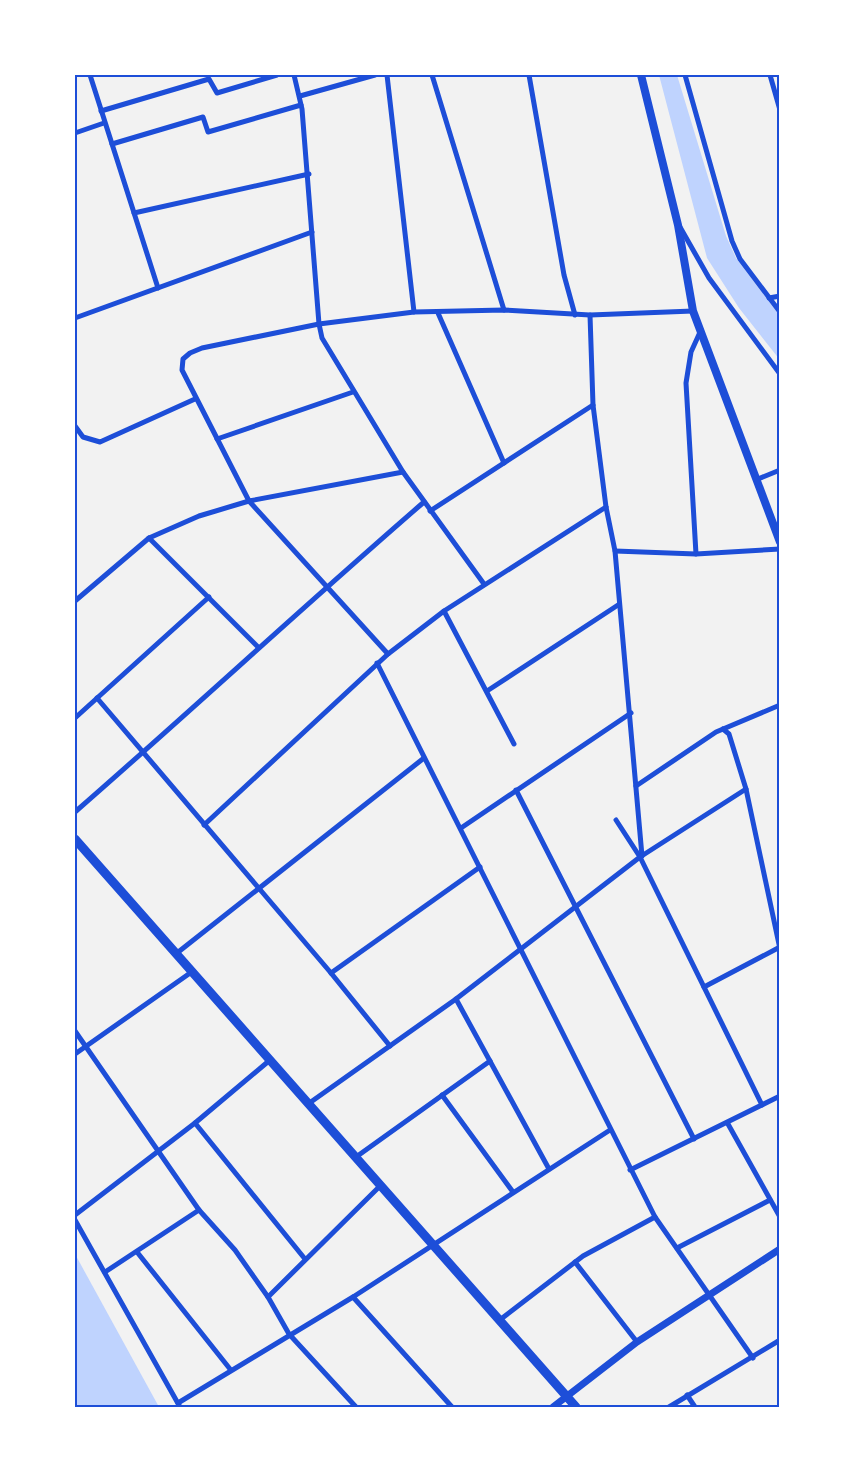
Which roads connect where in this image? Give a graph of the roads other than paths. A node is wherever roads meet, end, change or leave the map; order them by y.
1 (90, 75) edge
2 (277, 75) edge
3 (294, 75) edge
4 (375, 75) edge
5 (387, 75) edge
6 (432, 75) edge
7 (529, 75) edge
8 (641, 75) edge
9 (685, 75) edge
10 (770, 75) edge
11 (300, 96) junction
12 (301, 105) junction
13 (780, 110) edge
14 (101, 111) junction
15 (104, 123) junction
16 (75, 133) edge
17 (112, 144) junction
18 (309, 174) junction
19 (134, 213) junction
20 (678, 225) junction
21 (312, 232) junction
22 (158, 288) junction
23 (780, 296) edge
24 (769, 298) junction
25 (504, 310) junction
26 (693, 311) junction
27 (414, 312) junction
28 (780, 312) edge
29 (438, 313) junction
30 (575, 315) junction
31 (590, 315) junction
32 (75, 318) edge
33 (319, 324) junction
34 (700, 330) junction
35 (780, 374) edge
36 (353, 392) junction
37 (195, 399) junction
38 (592, 405) junction
39 (76, 431) edge
40 (217, 439) junction
41 (504, 463) junction
42 (780, 470) edge
43 (403, 472) junction
44 (758, 479) junction
45 (249, 501) junction
46 (424, 502) junction
47 (606, 507) junction
48 (430, 511) junction
49 (149, 538) junction
50 (780, 542) edge
51 (780, 549) edge
52 (615, 551) junction
53 (696, 554) junction
54 (484, 584) junction
55 (326, 587) junction
56 (209, 597) junction
57 (75, 601) edge
58 (618, 605) junction
59 (444, 611) junction
60 (258, 648) junction
61 (388, 654) junction
62 (377, 663) junction
63 (487, 691) junction
64 (98, 698) junction
65 (780, 705) edge
66 (631, 713) junction
67 (75, 718) edge
68 (723, 729) junction
69 (514, 744) dead end
70 (143, 754) junction
71 (424, 759) junction
72 (636, 786) junction
73 (746, 789) junction
74 (516, 790) junction
75 (75, 812) edge
76 (616, 820) dead end
77 (204, 825) junction
78 (461, 828) junction
79 (75, 839) edge
80 (641, 857) junction
81 (480, 867) junction
82 (259, 889) junction
83 (575, 906) junction
84 (520, 947) junction
85 (780, 948) edge
86 (177, 953) junction
87 (193, 971) junction
88 (331, 973) junction
89 (704, 987) junction
90 (456, 999) junction
91 (75, 1031) edge
92 (86, 1046) junction
93 (390, 1046) junction
94 (75, 1054) edge
95 (270, 1060) junction
96 (490, 1061) junction
97 (442, 1095) junction
98 (780, 1096) edge
99 (308, 1104) junction
100 (762, 1105) junction
101 (195, 1124) junction
102 (728, 1124) junction
103 (610, 1130) junction
104 (694, 1139) junction
105 (159, 1149) junction
106 (356, 1157) junction
107 (549, 1169) junction
108 (630, 1170) junction
109 (380, 1186) junction
110 (513, 1192) junction
111 (770, 1200) junction
112 (199, 1210) junction
113 (75, 1215) edge
114 (655, 1217) junction
115 (780, 1217) edge
116 (75, 1220) edge
117 (434, 1243) junction
118 (677, 1248) junction
119 (780, 1249) edge
120 (137, 1252) junction
121 (305, 1259) junction
122 (575, 1262) junction
123 (105, 1272) junction
124 (711, 1294) junction
125 (268, 1297) junction
126 (353, 1297) junction
127 (501, 1319) junction
128 (289, 1334) junction
129 (780, 1340) edge
130 (637, 1342) junction
131 (753, 1358) junction
132 (230, 1369) junction
133 (687, 1395) junction
134 (567, 1396) junction
135 (179, 1405) edge
136 (356, 1407) edge
137 (452, 1407) edge
138 (553, 1407) edge
139 (576, 1407) edge
140 (669, 1407) edge
141 (695, 1407) edge

1 - 14 street
2 - 14 street
3 - 11 street
4 - 11 street
5 - 27 street
6 - 25 street
7 - 30 street
8 - 20 main road
9 - 24 street
10 - 13 street
11 - 12 street
12 - 17 street
12 - 18 street
14 - 15 street
15 - 16 street
15 - 17 street
17 - 19 street
18 - 19 street
18 - 21 street
19 - 22 street
20 - 26 main road
20 - 35 street
21 - 22 street
21 - 33 street
22 - 32 street
23 - 24 street
24 - 28 street
25 - 29 street
25 - 30 street
26 - 31 street
26 - 34 main road
27 - 29 street
27 - 33 street
29 - 41 street
30 - 31 street
31 - 38 street
33 - 36 street
33 - 37 street
34 - 44 main road
34 - 53 street
36 - 40 street
36 - 43 street
37 - 39 street
37 - 40 street
38 - 41 street
38 - 47 street
40 - 45 street
41 - 48 street
42 - 44 street
43 - 45 street
43 - 46 street
44 - 50 main road
45 - 49 street
45 - 55 street
46 - 48 street
46 - 55 street
47 - 52 street
47 - 54 street
48 - 54 street
49 - 56 street
49 - 57 street
51 - 53 street
52 - 53 street
52 - 58 street
54 - 59 street
55 - 60 street
55 - 61 street
56 - 60 street
56 - 64 street
58 - 63 street
58 - 66 street
59 - 61 street
59 - 63 street
60 - 70 street
61 - 62 street
62 - 71 street
62 - 77 street
63 - 69 street
64 - 67 street
64 - 70 street
65 - 68 street
66 - 72 street
66 - 74 street
68 - 72 street
68 - 73 street
70 - 75 street
70 - 77 street
71 - 78 street
71 - 82 street
72 - 80 street
73 - 80 street
73 - 85 street
74 - 78 street
74 - 83 street
76 - 80 street
77 - 82 street
78 - 81 street
79 - 86 main road
80 - 83 street
80 - 89 street
81 - 84 street
81 - 88 street
82 - 86 street
82 - 88 street
83 - 84 street
83 - 104 street
84 - 90 street
84 - 103 street
85 - 89 street
86 - 87 main road
87 - 92 street
87 - 95 main road
88 - 93 street
89 - 100 street
90 - 93 street
90 - 96 street
91 - 92 street
92 - 94 street
92 - 105 street
93 - 99 street
95 - 99 main road
95 - 101 street
96 - 97 street
96 - 107 street
97 - 106 street
97 - 110 street
98 - 100 street
99 - 106 main road
100 - 102 street
101 - 105 street
101 - 121 street
102 - 104 street
102 - 111 street
103 - 107 street
103 - 108 street
104 - 108 street
105 - 112 street
105 - 113 street
106 - 109 main road
107 - 110 street
108 - 114 street
109 - 117 main road
109 - 121 street
110 - 117 street
111 - 115 street
111 - 118 street
112 - 120 street
112 - 125 street
114 - 118 street
114 - 122 street
116 - 123 street
117 - 126 street
117 - 127 main road
118 - 124 street
119 - 124 street
120 - 123 street
120 - 132 street
121 - 125 street
122 - 127 street
122 - 130 street
123 - 135 street
124 - 130 street
124 - 131 street
125 - 128 street
126 - 128 street
126 - 137 street
127 - 134 main road
128 - 132 street
128 - 136 street
129 - 131 street
130 - 134 street
131 - 133 street
132 - 135 street
133 - 140 street
133 - 141 street
134 - 138 street
134 - 139 main road

